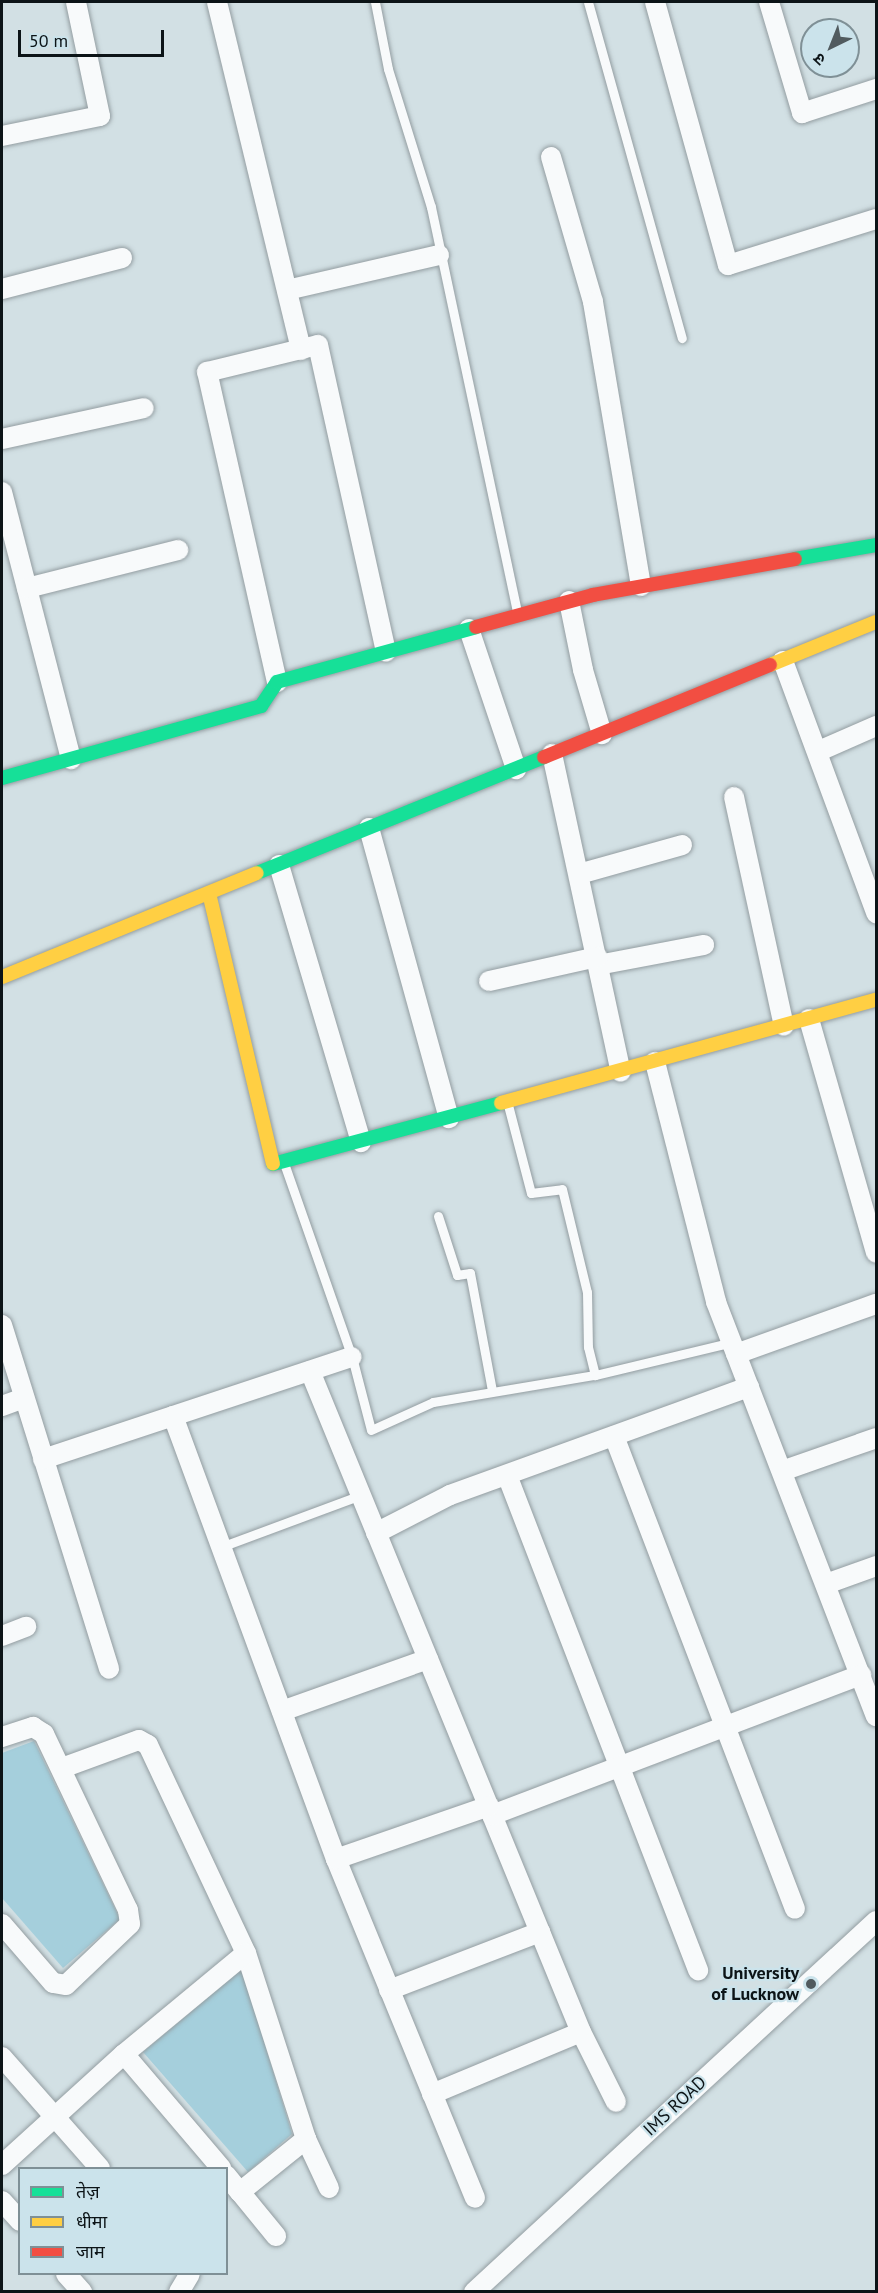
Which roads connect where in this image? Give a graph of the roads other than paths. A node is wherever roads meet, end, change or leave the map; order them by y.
1 (76, 2) edge
2 (217, 2) edge
3 (375, 2) edge
4 (588, 2) edge
5 (655, 2) edge
6 (769, 2) edge
7 (876, 89) edge
8 (2, 136) edge
9 (551, 157) dead end
10 (876, 219) edge
11 (439, 255) junction
12 (122, 258) dead end
13 (2, 289) edge
14 (287, 290) junction
15 (682, 338) dead end
16 (301, 350) junction
17 (144, 408) dead end
18 (2, 439) edge
19 (2, 492) edge
20 (876, 545) edge
21 (8, 547) edge
22 (178, 550) dead end
23 (641, 586) junction
24 (27, 588) junction
25 (569, 601) junction
26 (518, 615) junction
27 (876, 622) edge
28 (469, 629) junction
29 (386, 652) junction
30 (788, 673) junction
31 (277, 682) junction
32 (876, 726) edge
33 (602, 734) junction
34 (819, 751) junction
35 (71, 759) junction
36 (556, 766) junction
37 (516, 769) junction
38 (2, 778) edge
39 (734, 796) dead end
40 (376, 837) junction
41 (682, 845) dead end
42 (354, 852) dead end
43 (579, 874) junction
44 (282, 877) junction
45 (209, 893) junction
46 (876, 913) edge
47 (704, 945) dead end
48 (598, 961) junction
49 (2, 977) edge
50 (489, 981) dead end
51 (876, 1000) edge
52 (809, 1019) junction
53 (784, 1026) junction
54 (655, 1062) junction
55 (621, 1072) junction
56 (507, 1102) junction
57 (449, 1118) junction
58 (361, 1142) junction
59 (284, 1163) junction
60 (438, 1216) dead end
61 (876, 1253) edge
62 (876, 1304) edge
63 (2, 1325) edge
64 (734, 1348) junction
65 (352, 1357) junction
66 (310, 1371) junction
67 (595, 1375) junction
68 (749, 1387) junction
69 (492, 1390) junction
70 (24, 1398) junction
71 (2, 1406) edge
72 (173, 1416) junction
73 (614, 1436) junction
74 (876, 1438) edge
75 (43, 1459) junction
76 (782, 1471) junction
77 (507, 1474) junction
78 (361, 1495) junction
79 (376, 1533) junction
80 (221, 1547) junction
81 (876, 1566) edge
82 (826, 1584) junction
83 (26, 1627) dead end
84 (2, 1636) edge
85 (428, 1659) junction
86 (109, 1669) dead end
87 (861, 1675) junction
88 (282, 1711) junction
89 (876, 1716) edge
90 (723, 1727) junction
91 (2, 1737) edge
92 (620, 1766) junction
93 (62, 1768) junction
94 (490, 1810) junction
95 (336, 1859) junction
96 (795, 1909) dead end
97 (876, 1921) edge
98 (2, 1924) edge
99 (540, 1932) junction
100 (246, 1953) junction
101 (698, 1970) dead end
102 (389, 1990) junction
103 (582, 2032) junction
104 (124, 2054) junction
105 (2, 2057) edge
106 (432, 2094) junction
107 (616, 2102) dead end
108 (54, 2117) junction
109 (306, 2139) junction
110 (2, 2165) edge
111 (98, 2167) edge
112 (219, 2167) edge
113 (228, 2177) edge
114 (329, 2188) dead end
115 (240, 2192) junction
116 (475, 2198) dead end
117 (2, 2201) edge
118 (18, 2219) edge
119 (276, 2236) dead end
120 (67, 2275) edge
121 (189, 2275) edge
122 (82, 2292) edge
123 (179, 2292) edge
124 (474, 2292) edge

1 - 8 street
2 - 14 street
3 - 11 lane
4 - 15 lane
5 - 10 street
6 - 7 street
9 - 23 street
11 - 14 street
11 - 26 lane
12 - 13 street
14 - 16 street
16 - 29 street
16 - 31 street
17 - 18 street
19 - 21 street
20 - 23 street
21 - 24 street
22 - 24 street
23 - 25 street
24 - 35 street
25 - 26 street
25 - 33 street
26 - 28 street
27 - 30 street
28 - 29 street
28 - 37 street
29 - 31 street
30 - 33 street
30 - 34 street
31 - 35 street
32 - 34 street
33 - 36 street
34 - 46 street
35 - 38 street
36 - 37 street
36 - 43 street
37 - 40 street
39 - 53 street
40 - 42 street
40 - 44 street
40 - 57 street
41 - 43 street
43 - 48 street
44 - 45 street
44 - 58 street
45 - 49 street
45 - 59 street
47 - 48 street
48 - 50 street
48 - 55 street
51 - 52 street
52 - 53 street
52 - 61 street
53 - 54 street
54 - 55 street
54 - 64 street
55 - 56 street
56 - 57 street
56 - 67 lane
57 - 58 street
58 - 59 street
59 - 65 lane
60 - 69 lane
62 - 64 street
63 - 70 street
64 - 67 lane
64 - 68 street
65 - 66 street
65 - 69 lane
66 - 72 street
66 - 78 street
67 - 69 lane
68 - 73 street
68 - 76 street
70 - 71 street
70 - 75 street
72 - 75 street
72 - 80 street
73 - 77 street
73 - 90 street
74 - 76 street
75 - 86 street
76 - 82 street
77 - 79 street
77 - 92 street
78 - 79 street
78 - 80 lane
79 - 85 street
80 - 88 street
81 - 82 street
82 - 87 street
83 - 84 street
85 - 88 street
85 - 94 street
87 - 89 street
87 - 90 street
88 - 95 street
90 - 92 street
90 - 96 street
91 - 93 street
92 - 94 street
92 - 101 street
93 - 98 street
93 - 100 street
94 - 95 street
94 - 99 street
95 - 102 street
97 - 124 street, IMS ROAD
99 - 102 street
99 - 103 street
100 - 104 street
100 - 109 street
102 - 106 street
103 - 106 street
103 - 107 street
104 - 108 street
104 - 112 street
105 - 108 street
106 - 116 street
108 - 110 street
108 - 111 street
109 - 114 street
109 - 115 street
113 - 115 street
115 - 119 street
117 - 118 street
120 - 122 street
121 - 123 street

